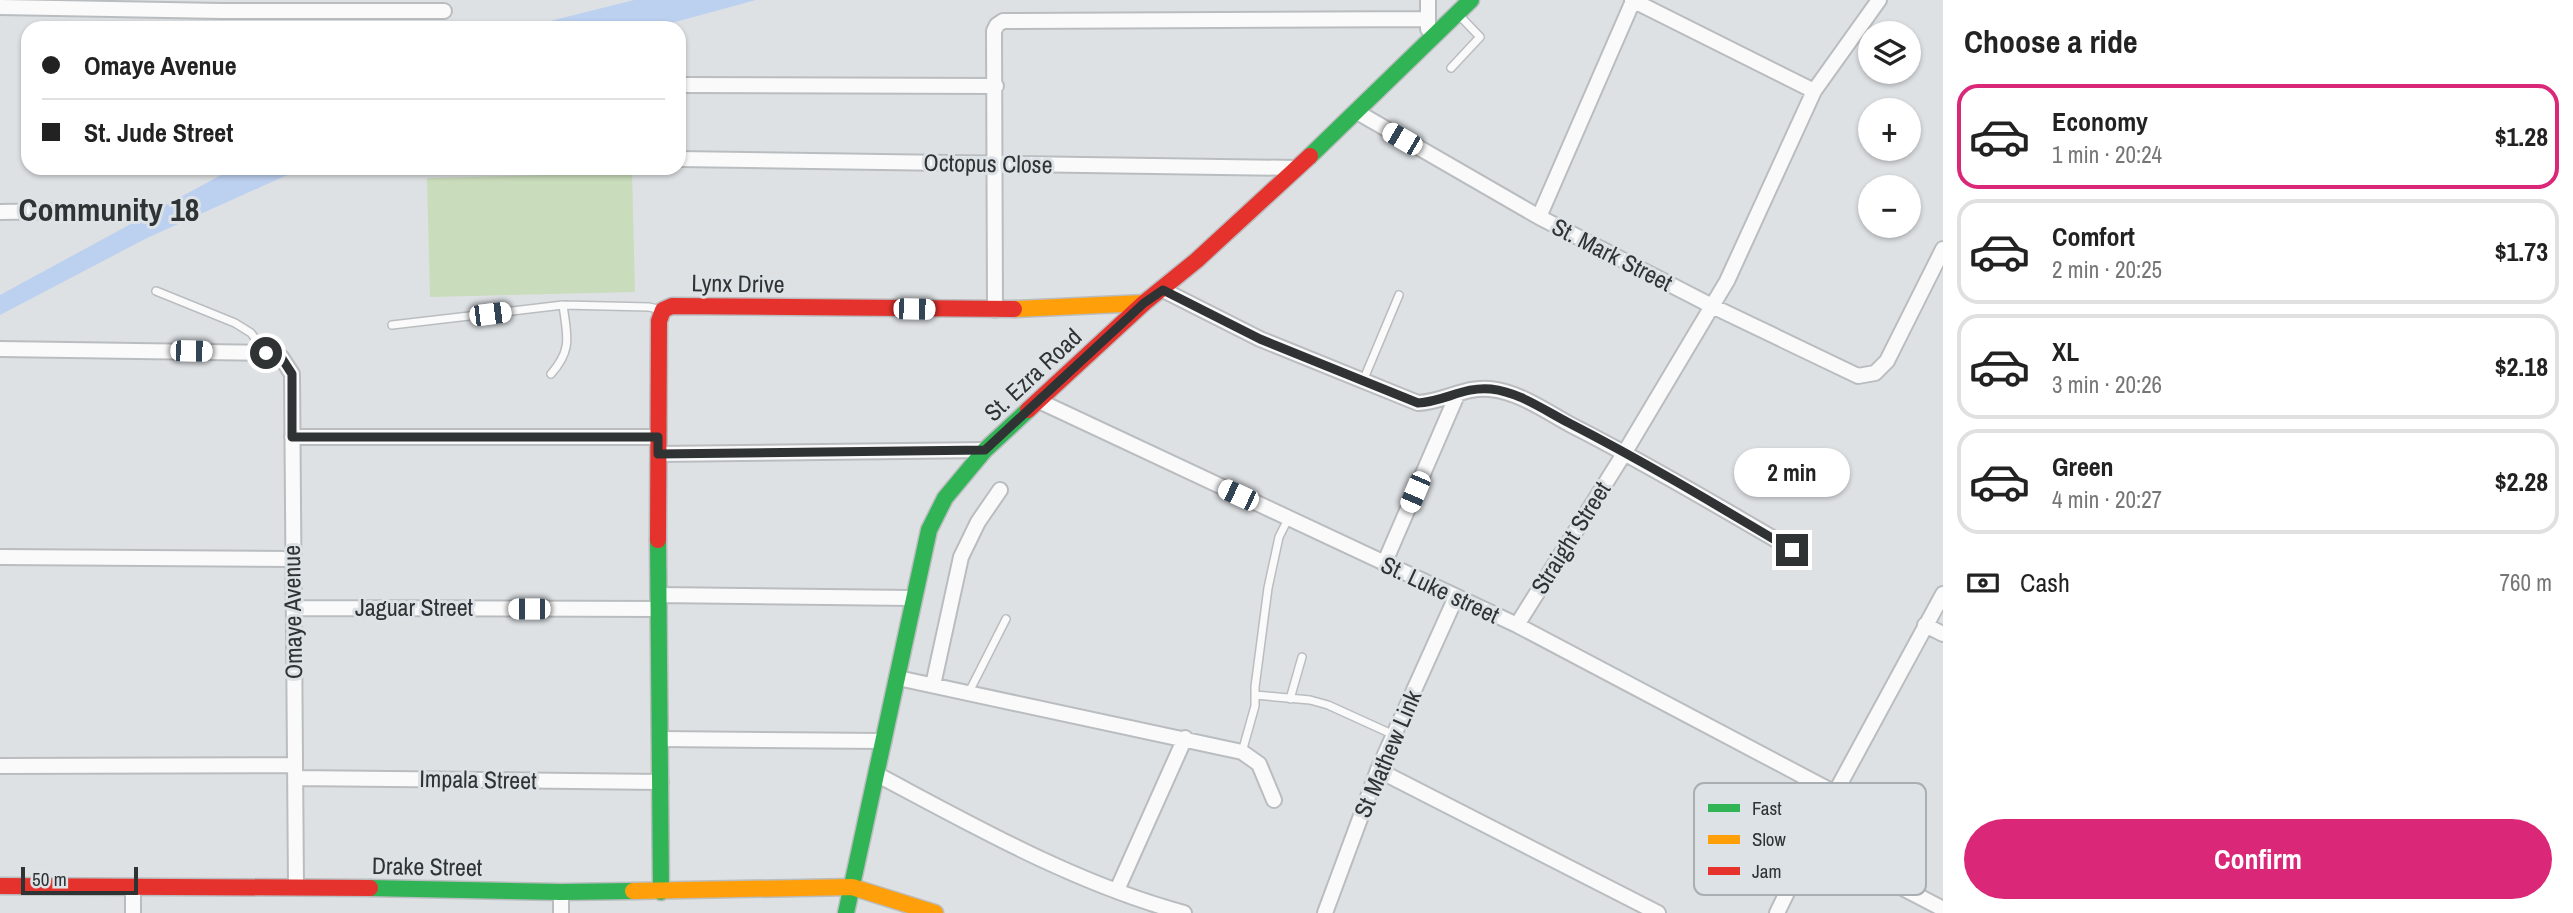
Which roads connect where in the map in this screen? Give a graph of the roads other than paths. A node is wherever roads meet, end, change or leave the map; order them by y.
1 (1428, 0) edge
2 (1471, 0) edge
3 (1633, 0) edge
4 (1879, 0) edge
5 (222, 6) edge
6 (0, 7) edge
7 (444, 11) dead end
8 (1457, 13) junction
9 (1428, 19) junction
10 (1429, 41) junction
11 (1451, 68) dead end
12 (686, 85) edge
13 (996, 86) junction
14 (1814, 91) junction
15 (1357, 113) junction
16 (686, 159) edge
17 (995, 164) junction
18 (1297, 168) junction
19 (66, 211) dead end
20 (0, 212) edge
21 (1539, 217) junction
22 (1943, 248) edge
23 (1163, 290) junction
24 (156, 291) dead end
25 (1399, 295) dead end
26 (1144, 303) junction
27 (563, 305) junction
28 (1712, 306) junction
29 (663, 310) junction
30 (995, 310) junction
31 (392, 325) dead end
32 (0, 349) edge
33 (266, 353) junction
34 (551, 374) dead end
35 (1362, 382) junction
36 (1457, 395) junction
37 (1038, 401) junction
38 (292, 437) junction
39 (658, 437) junction
40 (985, 450) junction
41 (1625, 452) junction
42 (658, 454) junction
43 (1000, 490) dead end
44 (1288, 519) junction
45 (1792, 550) dead end
46 (0, 557) edge
47 (291, 559) junction
48 (1384, 564) junction
49 (1943, 594) edge
50 (1456, 597) junction
51 (912, 598) junction
52 (658, 602) junction
53 (295, 608) junction
54 (1006, 619) dead end
55 (1517, 625) junction
56 (1925, 625) junction
57 (1943, 634) edge
58 (1302, 657) dead end
59 (898, 678) junction
60 (933, 685) junction
61 (969, 692) junction
62 (1255, 695) junction
63 (1290, 699) junction
64 (1394, 736) junction
65 (1185, 738) junction
66 (661, 739) junction
67 (884, 741) junction
68 (1242, 752) junction
69 (0, 766) edge
70 (1378, 770) junction
71 (294, 771) junction
72 (878, 775) junction
73 (661, 782) junction
74 (1816, 783) edge
75 (1840, 783) edge
76 (1274, 800) dead end
77 (0, 886) edge
78 (134, 887) junction
79 (296, 887) junction
80 (852, 887) junction
81 (1117, 890) junction
82 (561, 892) junction
83 (661, 892) junction
84 (1786, 895) edge
85 (1916, 895) edge
86 (1943, 909) edge
87 (133, 913) edge
88 (561, 913) edge
89 (846, 913) edge
90 (935, 913) edge
91 (1184, 913) edge
92 (1325, 913) edge
93 (1658, 913) edge
94 (1777, 913) edge

1 - 9 street
2 - 8 street, St. Ezra Road
3 - 14 street
3 - 21 street
4 - 14 street, Straight Street
5 - 6 street
5 - 7 street
8 - 10 street, St. Ezra Road
8 - 11 lane
9 - 10 street
9 - 13 street
10 - 15 street, St. Ezra Road
12 - 13 street
13 - 17 street
14 - 28 street, Straight Street
15 - 18 street, St. Ezra Road
15 - 21 street, St. Mark Street
16 - 17 street, Octopus Close
17 - 18 street, Octopus Close
17 - 30 street
18 - 23 street, St. Ezra Road
19 - 20 street
21 - 28 street, St. Mark Street
22 - 28 street, St. Mark Street
23 - 26 street, St. Ezra Road
23 - 35 street
24 - 33 lane
25 - 35 lane
26 - 30 street, Lynx Drive
26 - 37 street, St. Ezra Road
27 - 29 lane
27 - 31 lane
27 - 34 lane
28 - 41 street, Straight Street
29 - 30 street, Lynx Drive
29 - 39 street, Lynx Drive
32 - 33 street
33 - 38 street, Omaye Avenue
35 - 36 street
36 - 41 street
36 - 48 street
37 - 40 street, St. Ezra Road
37 - 44 street, St. Luke street
38 - 39 street
38 - 47 street, Omaye Avenue
39 - 42 street, Lynx Drive
40 - 42 street
40 - 51 street, St. Ezra Road
41 - 45 street
41 - 55 street, Straight Street
42 - 52 street, Lynx Drive
43 - 60 street
44 - 48 street, St. Luke street
44 - 62 lane
46 - 47 street
47 - 53 street, Omaye Avenue
48 - 50 street, St. Luke street
49 - 56 street
50 - 55 street, St. Luke street
50 - 64 street, St Mathew Link
51 - 52 street, Jaguar Street
51 - 59 street, St. Ezra Road
52 - 53 street, Jaguar Street
52 - 66 street, Lynx Drive
53 - 71 street, Omaye Avenue
54 - 61 lane
55 - 74 street, St. Luke street
56 - 57 street
56 - 75 street
58 - 63 lane
59 - 60 street
59 - 67 street, St. Ezra Road
60 - 61 street
61 - 65 street
62 - 63 lane
62 - 68 lane
63 - 64 lane
64 - 70 street, St Mathew Link
65 - 68 street
65 - 81 street
66 - 67 street
66 - 73 street, Lynx Drive
67 - 72 street, St. Ezra Road
68 - 76 street
69 - 71 street, Impala Street
70 - 92 street, St Mathew Link
70 - 93 street
71 - 73 street, Impala Street
71 - 79 street, Omaye Avenue
72 - 80 street, St. Ezra Road
72 - 81 street
73 - 83 street, Lynx Drive
77 - 78 street, Drake Street
78 - 79 street, Drake Street
78 - 87 street
79 - 82 street, Drake Street
80 - 83 street, Drake Street
80 - 89 street, St. Ezra Road
80 - 90 street, Drake Street
81 - 91 street
82 - 83 street, Drake Street
82 - 88 street
84 - 94 street
85 - 86 street

